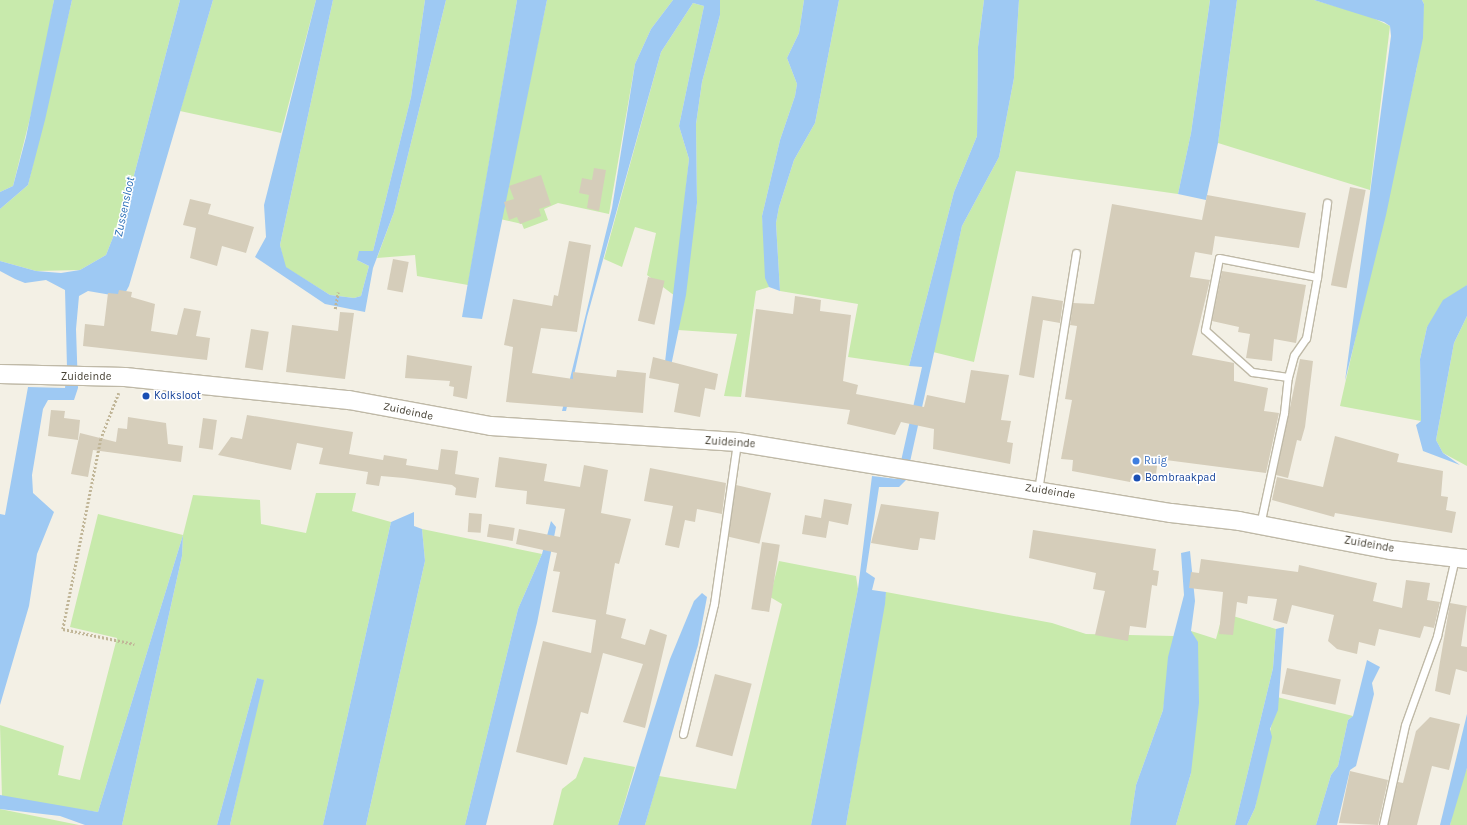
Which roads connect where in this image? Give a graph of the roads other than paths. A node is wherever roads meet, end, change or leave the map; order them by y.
1 (1327, 203) dead end
2 (1076, 253) dead end
3 (1317, 277) junction
4 (0, 374) edge
5 (1288, 378) junction
6 (737, 442) junction
7 (1038, 490) junction
8 (1260, 525) junction
9 (1461, 558) edge
10 (683, 734) dead end
11 (1383, 825) edge

1 - 3 lane
2 - 7 lane
3 - 5 lane
3 - 5 lane
4 - 6 street, Zuideinde
5 - 8 lane
6 - 7 street, Zuideinde
6 - 10 lane
7 - 8 street, Zuideinde
8 - 9 street, Zuideinde
9 - 11 lane, Zuideinde

